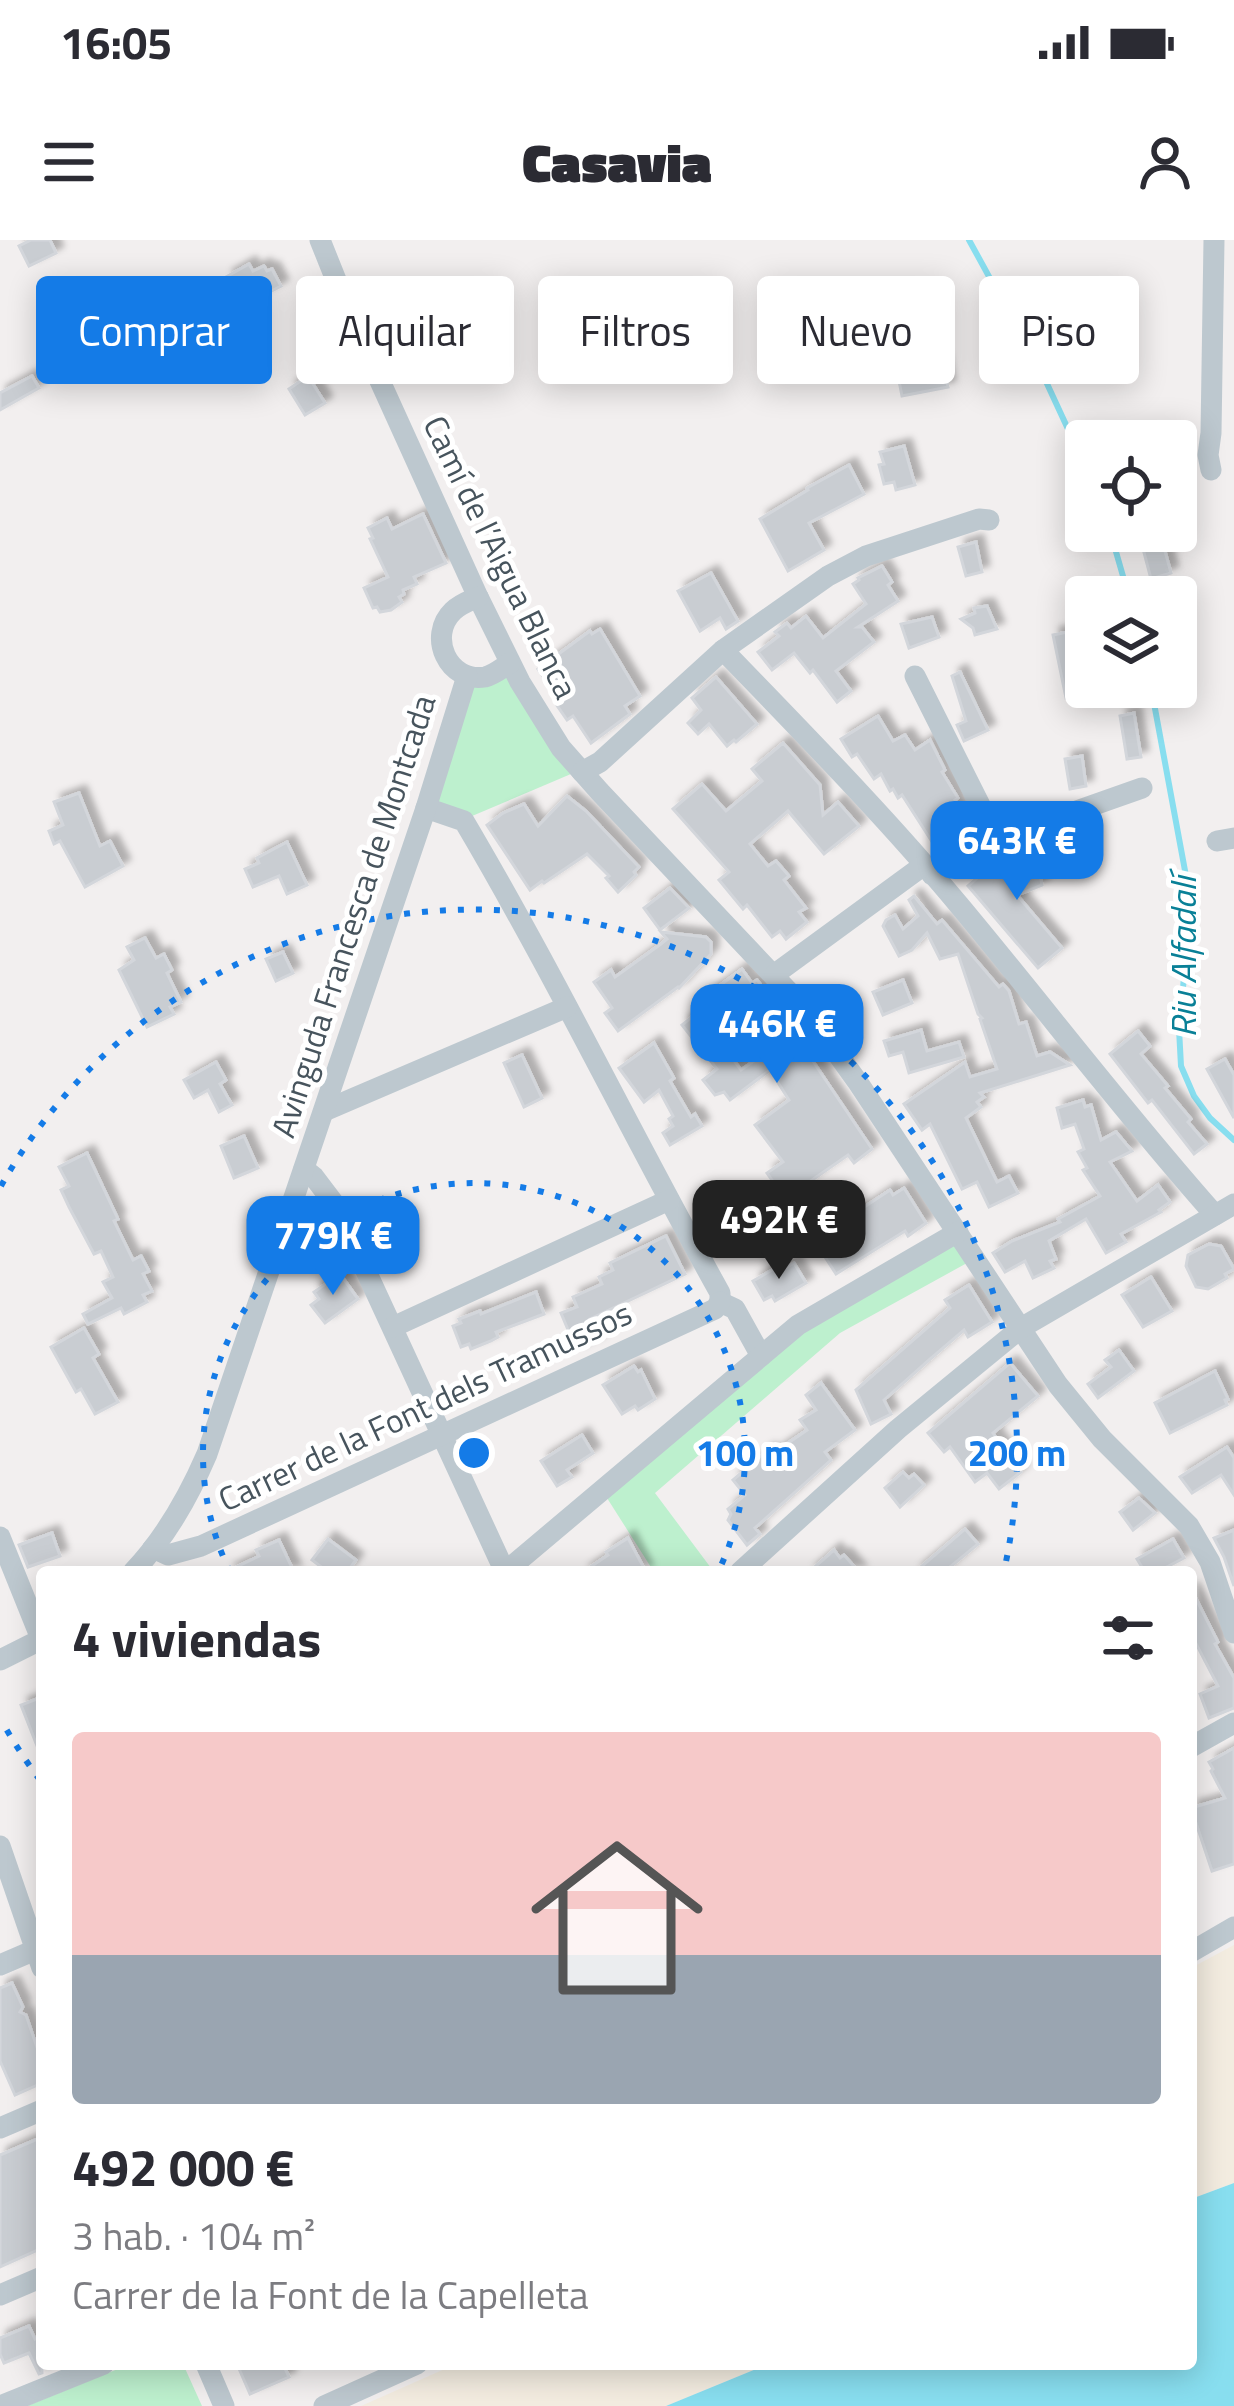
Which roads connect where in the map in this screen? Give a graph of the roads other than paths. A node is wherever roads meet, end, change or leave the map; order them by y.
1 (320, 240) edge
2 (1214, 240) edge
3 (1211, 470) dead end
4 (989, 520) dead end
5 (478, 597) junction
6 (724, 650) junction
7 (510, 663) junction
8 (467, 676) junction
9 (915, 676) dead end
10 (582, 772) junction
11 (1142, 788) dead end
12 (426, 808) junction
13 (997, 839) junction
14 (928, 870) junction
15 (775, 974) junction
16 (567, 1007) junction
17 (323, 1111) junction
18 (304, 1169) junction
19 (669, 1200) junction
20 (1227, 1208) edge
21 (958, 1232) junction
22 (719, 1302) junction
23 (393, 1327) junction
24 (1021, 1328) junction
25 (761, 1355) junction
26 (441, 1436) junction
27 (0, 1538) edge
28 (153, 1548) junction
29 (138, 1566) edge
30 (502, 1566) edge
31 (512, 1566) edge
32 (747, 1566) edge
33 (36, 1625) edge
34 (1234, 1633) edge
35 (36, 1643) edge
36 (0, 1660) edge
37 (1234, 1724) edge
38 (1197, 1744) edge
39 (0, 1846) edge
40 (1234, 1927) edge
41 (1197, 1949) edge
42 (36, 1950) edge
43 (36, 1959) edge
44 (0, 1965) edge
45 (36, 2113) edge
46 (0, 2128) edge
47 (36, 2280) edge
48 (0, 2295) edge
49 (89, 2370) edge
50 (209, 2370) edge
51 (386, 2371) edge
52 (0, 2406) edge
53 (224, 2406) edge
54 (324, 2406) edge

1 - 5 street, Camí de l’Aigua Blanca
2 - 3 street
4 - 6 street
5 - 7 street, Camí de l’Aigua Blanca
5 - 8 street
6 - 10 street
6 - 14 street
7 - 8 street
7 - 10 street, Camí de l’Aigua Blanca
8 - 12 street, Avinguda Francesca de Montcada
9 - 13 street
10 - 15 street, Camí de l’Aigua Blanca
11 - 13 street
12 - 16 street
12 - 17 street, Avinguda Francesca de Montcada
13 - 14 street
14 - 15 street
14 - 20 street
15 - 21 street, Camí de l’Aigua Blanca
16 - 17 street
16 - 19 street
17 - 18 street, Avinguda Francesca de Montcada
18 - 23 street
18 - 28 street, Avinguda Francesca de Montcada
19 - 22 street
19 - 23 street
20 - 24 street
21 - 24 street, Camí de l’Aigua Blanca
21 - 25 street
22 - 25 street
22 - 26 street, Carrer de la Font dels Tramussos
23 - 26 street
24 - 32 street
24 - 34 street, Camí de l’Aigua Blanca
25 - 31 street
26 - 28 street, Carrer de la Font dels Tramussos
26 - 30 street
27 - 33 street
28 - 29 street, Avinguda Francesca de Montcada
35 - 36 street
37 - 38 street
39 - 42 street
40 - 41 street
43 - 44 street
45 - 46 street
47 - 48 street
49 - 52 street
50 - 53 street
51 - 54 street

